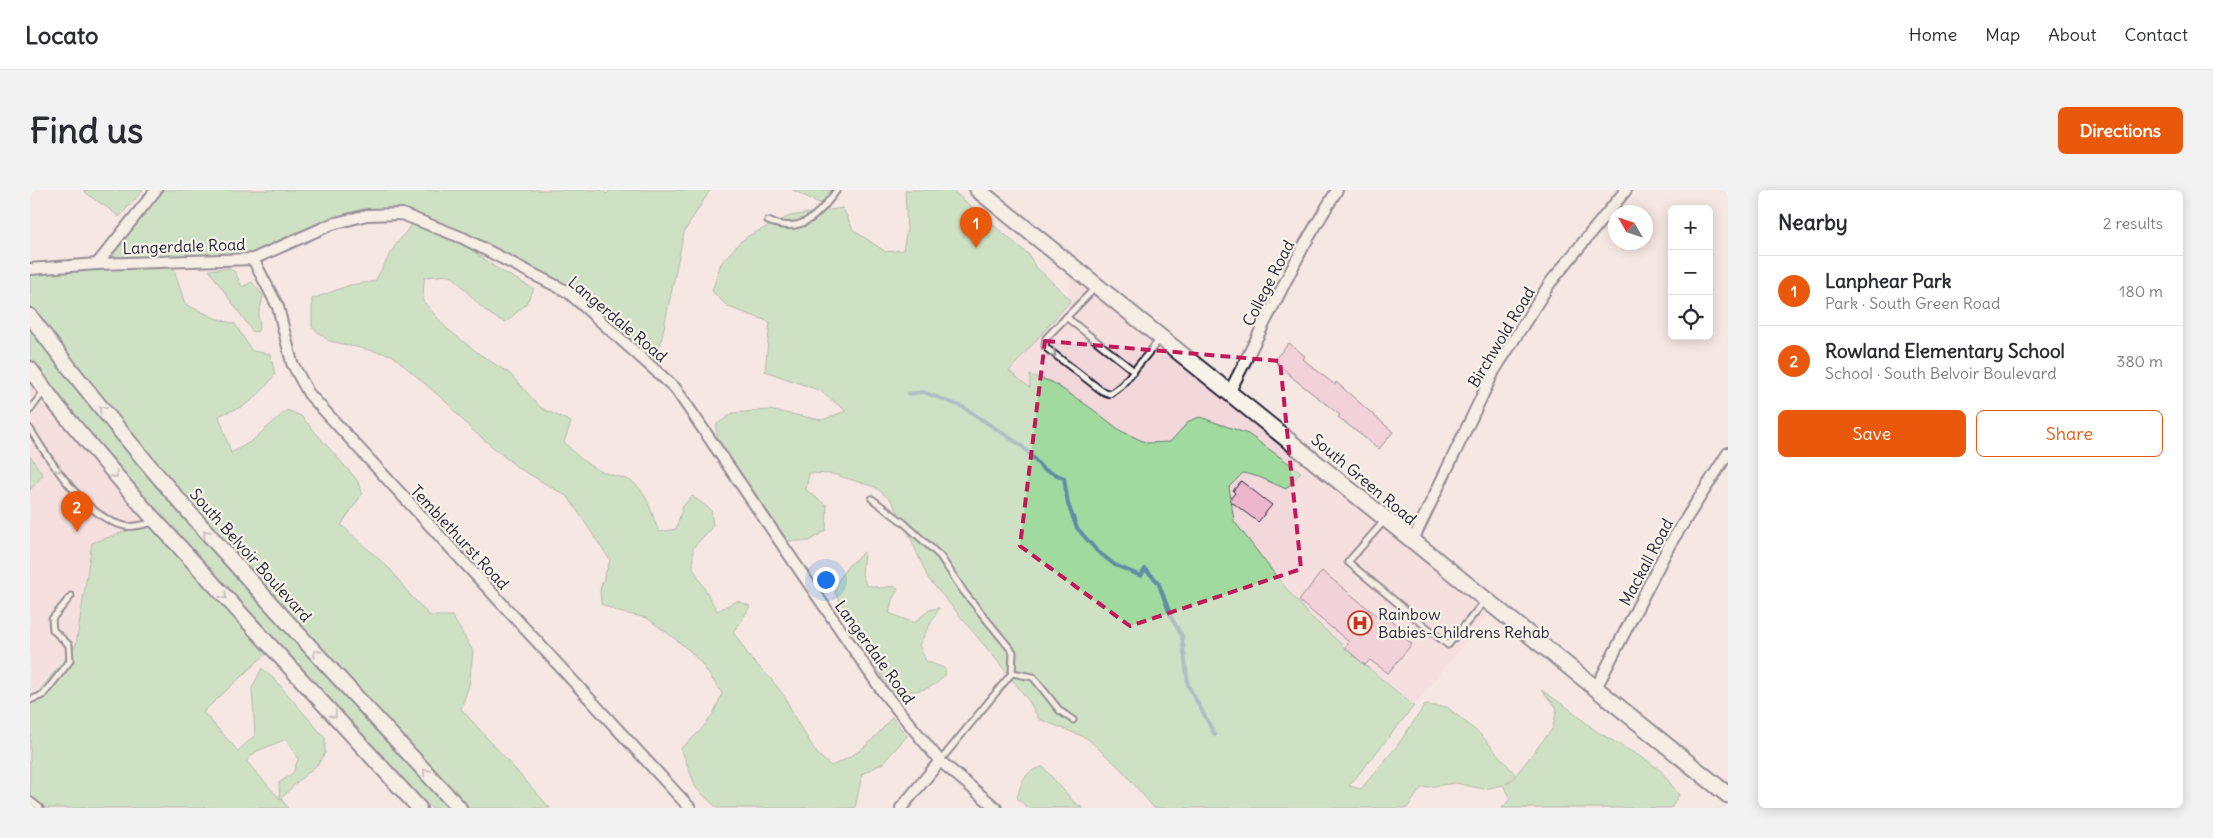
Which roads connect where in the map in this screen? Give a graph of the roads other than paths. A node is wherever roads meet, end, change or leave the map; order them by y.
1 (156, 190) edge
2 (837, 190) edge
3 (978, 190) edge
4 (1337, 190) edge
5 (1626, 190) edge
6 (768, 221) dead end
7 (254, 259) junction
8 (97, 264) junction
9 (30, 270) edge
10 (1097, 285) junction
11 (30, 316) edge
12 (1066, 317) junction
13 (1162, 337) junction
14 (30, 369) edge
15 (1134, 371) junction
16 (46, 390) junction
17 (1230, 392) junction
18 (30, 410) edge
19 (30, 429) edge
20 (1728, 453) edge
21 (872, 499) dead end
22 (1385, 519) junction
23 (156, 521) junction
24 (1412, 542) junction
25 (71, 596) dead end
26 (1486, 601) junction
27 (1012, 673) junction
28 (1596, 688) junction
29 (30, 700) edge
30 (1073, 720) dead end
31 (940, 761) junction
32 (1728, 795) edge
33 (30, 800) edge
34 (40, 808) edge
35 (419, 808) edge
36 (459, 808) edge
37 (690, 808) edge
38 (901, 808) edge
39 (996, 808) edge

1 - 8 street
2 - 6 lane
3 - 10 main road, South Green Road
4 - 17 street, College Road
5 - 24 street, Birchwold Road
7 - 8 street, Langerdale Road
7 - 31 street, Langerdale Road
7 - 37 street, Temblethurst Road
8 - 9 street, Langerdale Road
10 - 12 lane
10 - 13 main road, South Green Road
36 -> 11 street, South Belvoir Boulevard
12 - 15 lane
12 -> 15 lane
13 - 15 lane
13 - 17 main road, South Green Road
14 - 16 street
16 - 18 lane
16 -> 23 street
17 - 22 main road, South Green Road
19 -> 23 lane
20 - 28 street, Mackall Road
21 - 27 lane
22 - 24 main road, South Green Road
22 - 26 lane
23 -> 35 street
24 - 26 main road, South Green Road
25 - 29 lane
26 - 28 main road, South Green Road
27 - 30 lane
27 - 31 lane
28 - 32 main road, South Green Road
31 - 38 street
31 - 39 street, Langerdale Road
33 - 34 lane

